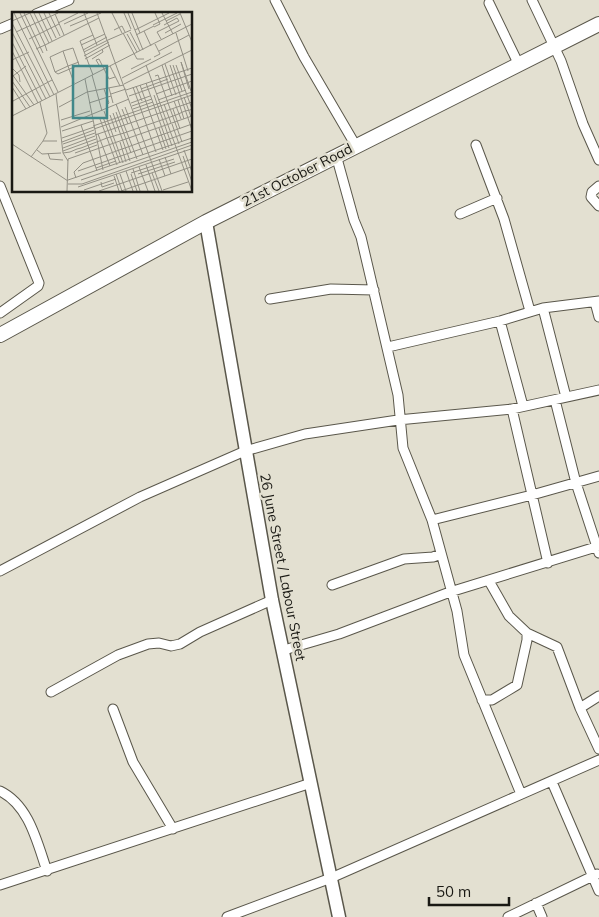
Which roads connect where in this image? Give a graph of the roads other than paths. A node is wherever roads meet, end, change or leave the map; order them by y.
1 (69, 0) edge
2 (275, 0) edge
3 (532, 0) edge
4 (489, 3) dead end
5 (41, 12) edge
6 (12, 24) edge
7 (599, 24) edge
8 (0, 29) edge
9 (555, 47) junction
10 (519, 65) junction
11 (476, 145) dead end
12 (356, 146) junction
13 (336, 155) junction
14 (599, 160) edge
15 (0, 186) edge
16 (599, 186) edge
17 (497, 198) junction
18 (599, 206) edge
19 (460, 214) dead end
20 (206, 222) junction
21 (374, 290) junction
22 (270, 299) dead end
23 (597, 301) edge
24 (543, 308) junction
25 (530, 312) junction
26 (0, 313) edge
27 (599, 317) edge
28 (500, 321) junction
29 (0, 335) edge
30 (388, 347) junction
31 (599, 390) edge
32 (566, 398) junction
33 (555, 400) junction
34 (522, 406) junction
35 (512, 409) junction
36 (398, 420) junction
37 (245, 451) junction
38 (599, 476) edge
39 (576, 483) junction
40 (532, 495) junction
41 (432, 520) junction
42 (598, 549) edge
43 (441, 554) junction
44 (548, 563) junction
45 (0, 571) edge
46 (489, 581) junction
47 (332, 585) dead end
48 (450, 592) junction
49 (272, 600) junction
50 (527, 633) junction
51 (284, 650) junction
52 (51, 692) dead end
53 (599, 696) edge
54 (482, 700) junction
55 (580, 708) junction
56 (113, 710) dead end
57 (599, 749) edge
58 (599, 760) edge
59 (552, 782) junction
60 (311, 783) junction
61 (0, 790) edge
62 (521, 794) junction
63 (172, 829) junction
64 (47, 871) junction
65 (596, 874) edge
66 (331, 878) junction
67 (0, 885) edge
68 (599, 891) edge
69 (536, 903) junction
70 (227, 917) edge
71 (339, 917) edge
72 (508, 917) edge
73 (542, 917) edge

1 - 5 street
2 - 12 street
3 - 9 street
4 - 10 street
6 - 8 street
7 - 9 main road, 21st October Road
9 - 10 main road, 21st October Road
9 - 14 street
10 - 12 main road, 21st October Road
11 - 17 street
12 - 13 main road, 21st October Road
13 - 20 main road, 21st October Road
13 - 21 street
15 - 26 street
16 - 18 street
17 - 19 street
17 - 25 street
20 - 29 main road, 21st October Road
20 - 37 street, 26 June Street / Labour Street
21 - 22 street
21 - 30 street
23 - 24 street
23 - 27 street
24 - 25 street
24 - 32 street
25 - 28 street
28 - 30 street
28 - 34 street
30 - 36 street
31 - 32 street
32 - 33 street
33 - 34 street
33 - 39 street
34 - 35 street
35 - 36 street
35 - 40 street
36 - 37 street
36 - 41 street
37 - 45 street
37 - 49 street, 26 June Street / Labour Street
38 - 39 street
39 - 40 street
39 - 42 street
40 - 41 street
40 - 44 street
41 - 43 street
42 - 44 street
43 - 47 street
43 - 48 street
44 - 46 street
46 - 48 street
46 - 50 street
48 - 51 street
48 - 54 street
49 - 51 street, 26 June Street / Labour Street
49 - 52 street
50 - 54 street
50 - 55 street
51 - 60 street, 26 June Street / Labour Street
53 - 55 street
54 - 62 street
55 - 57 street
56 - 63 street
58 - 59 street
59 - 62 street
59 - 65 street
60 - 63 street
60 - 66 street, 26 June Street / Labour Street
61 - 64 street
62 - 66 street
63 - 64 street
64 - 67 street
65 - 68 street
65 - 69 street
66 - 70 street
66 - 71 street, 26 June Street / Labour Street
69 - 72 street
69 - 73 street

